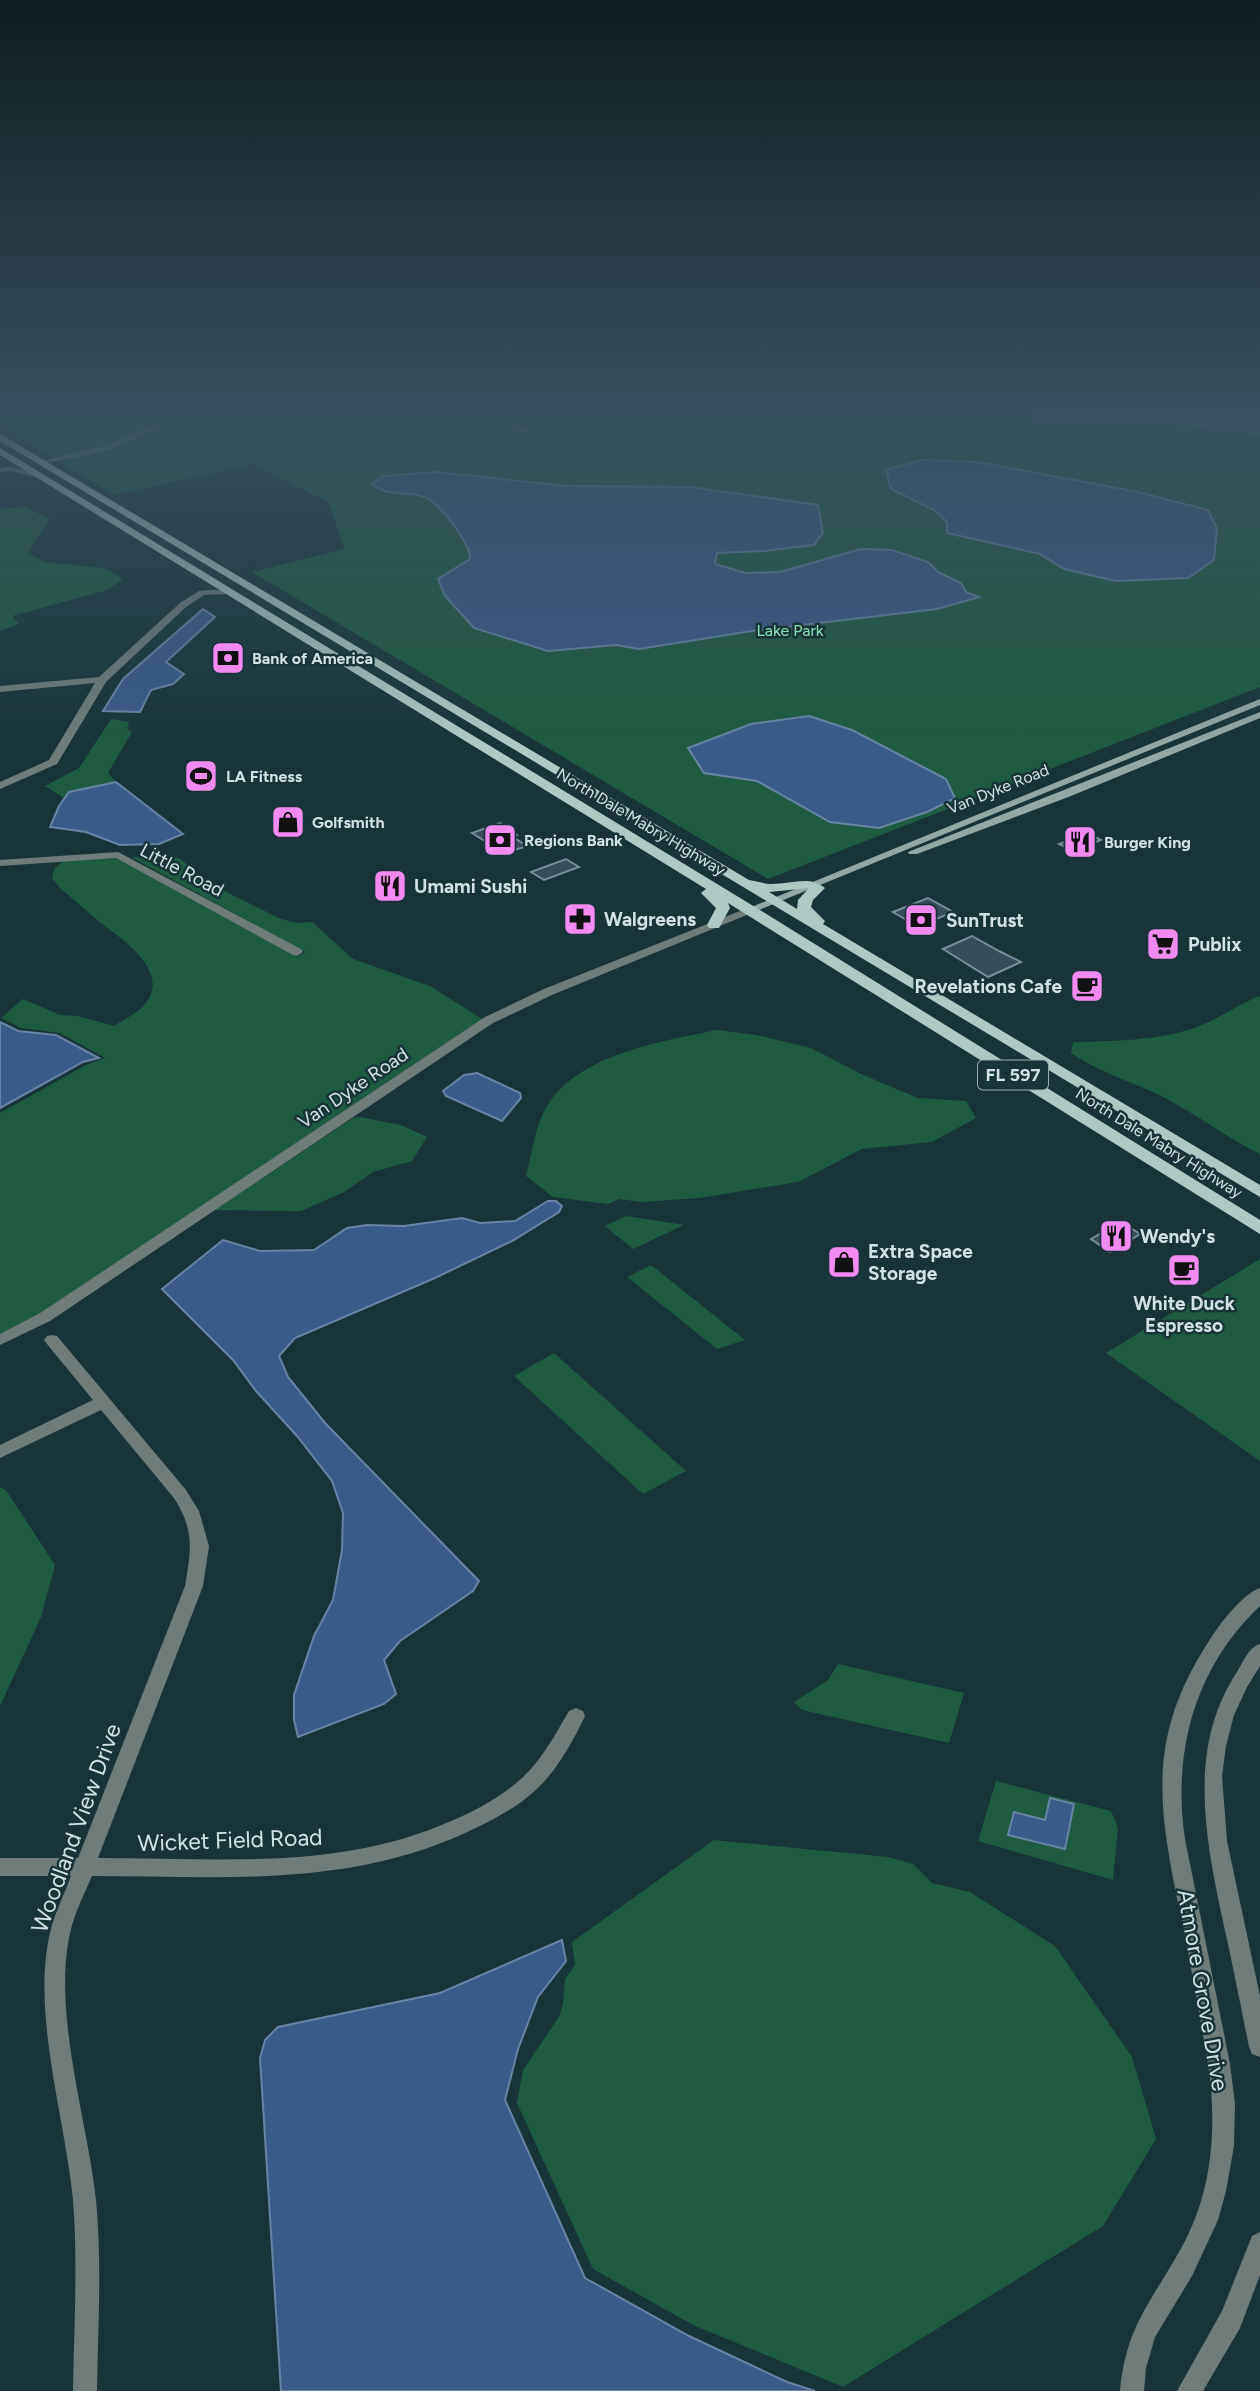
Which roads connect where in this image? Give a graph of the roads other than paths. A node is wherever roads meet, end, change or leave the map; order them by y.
1 (105, 518) edge
2 (135, 518) edge
3 (226, 592) junction
4 (377, 664) junction
5 (102, 680) junction
6 (374, 682) junction
7 (0, 689) edge
8 (1260, 702) edge
9 (1260, 715) edge
10 (1206, 724) junction
11 (489, 732) junction
12 (0, 786) edge
13 (1067, 794) junction
14 (0, 863) edge
15 (738, 881) junction
16 (813, 886) junction
17 (771, 901) junction
18 (750, 910) junction
19 (714, 925) junction
20 (297, 952) dead end
21 (860, 980) junction
22 (973, 1022) junction
23 (1022, 1051) junction
24 (1142, 1155) junction
25 (1260, 1192) edge
26 (1260, 1203) edge
27 (1260, 1228) edge
28 (0, 1340) edge
29 (52, 1340) dead end
30 (103, 1402) junction
31 (0, 1452) edge
32 (1260, 1595) edge
33 (1260, 1651) edge
34 (576, 1716) dead end
35 (0, 1867) edge
36 (84, 1867) junction
37 (1260, 2047) edge
38 (1260, 2244) edge
39 (85, 2391) edge
40 (1132, 2391) edge
41 (1189, 2391) edge

1 - 3 main road, North Dale Mabry Highway / FL 597
2 - 4 main road, North Dale Mabry Highway / FL 597
3 - 5 street
3 - 6 main road, North Dale Mabry Highway / FL 597
4 - 6 main road
4 - 11 main road, North Dale Mabry Highway / FL 597
5 - 7 street
5 - 12 street
6 - 11 main road
6 - 18 main road, North Dale Mabry Highway / FL 597
6 - 19 main road
8 - 10 main road, Van Dyke Road
9 - 13 main road, Van Dyke Road
10 - 13 main road
10 - 16 main road, Van Dyke Road
11 - 15 main road, North Dale Mabry Highway / FL 597
13 - 16 main road, Van Dyke Road
14 - 20 street, Little Road
15 - 16 main road
15 - 17 main road, North Dale Mabry Highway / FL 597
16 - 17 main road, Van Dyke Road
16 - 22 main road
17 - 18 main road, Van Dyke Road
17 - 22 main road, North Dale Mabry Highway / FL 597
18 - 19 street, Van Dyke Road
18 - 21 main road, North Dale Mabry Highway / FL 597
19 - 28 street, Van Dyke Road
21 - 23 main road
21 - 24 main road, North Dale Mabry Highway / FL 597
22 - 23 main road, North Dale Mabry Highway / FL 597
23 - 25 main road, North Dale Mabry Highway / FL 597
24 - 26 main road
24 - 27 main road, North Dale Mabry Highway / FL 597
29 - 30 street, Woodland View Drive
30 - 31 street
30 - 36 street, Woodland View Drive
32 - 40 street, Atmore Grove Drive
33 - 37 street, Atmore Grove Drive
34 - 36 street, Wicket Field Road
35 - 36 street, Wicket Field Road
36 - 39 street, Woodland View Drive
38 - 41 street

